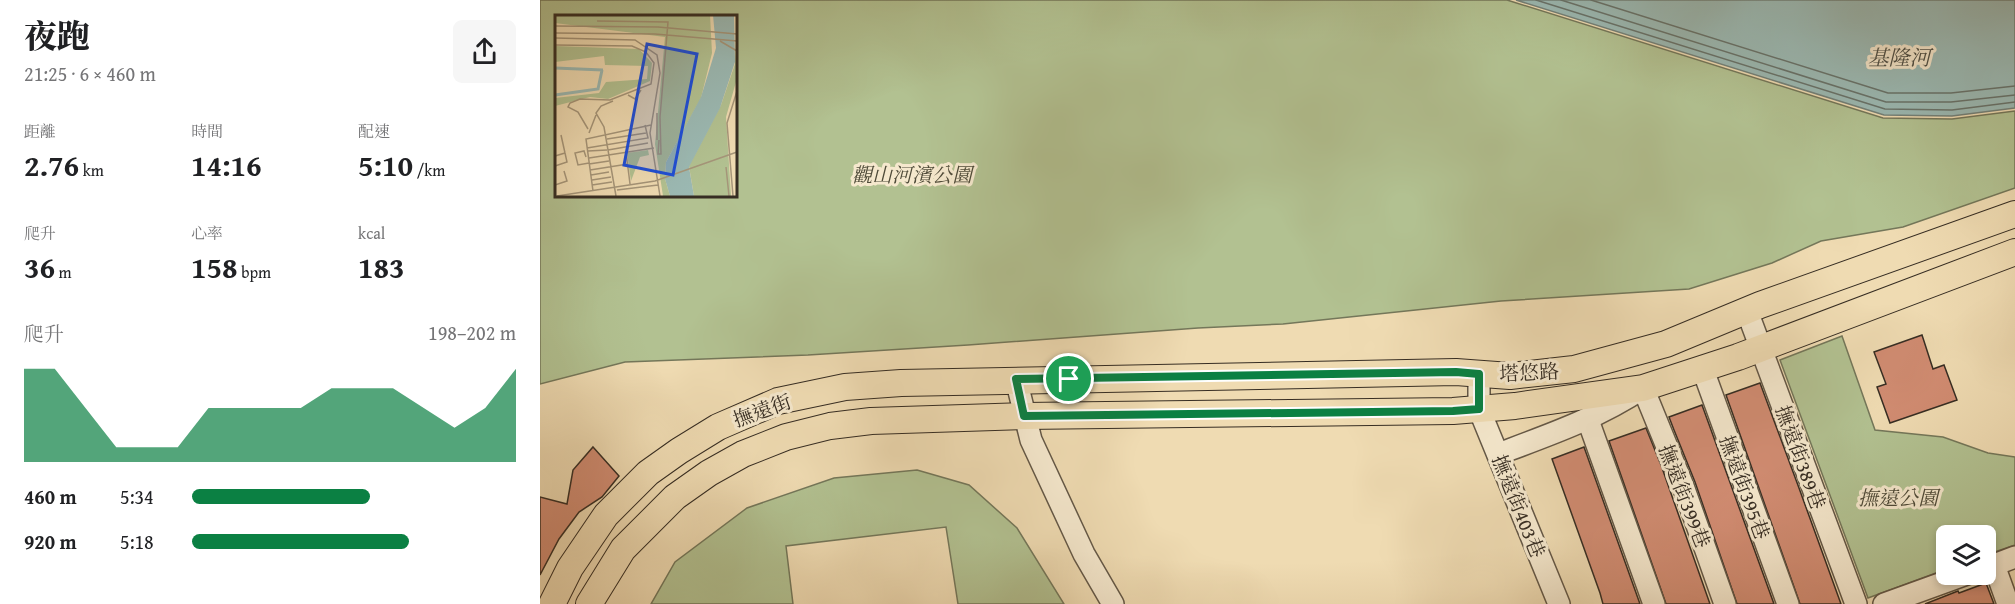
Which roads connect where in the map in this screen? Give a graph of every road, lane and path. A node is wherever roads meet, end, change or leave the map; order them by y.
1 (2015, 214) edge
2 (2015, 252) edge
3 (1747, 311) junction
4 (1761, 349) junction
5 (1703, 370) junction
6 (1479, 374) junction
7 (1016, 379) junction
8 (1643, 388) junction
9 (1479, 409) junction
10 (1024, 416) junction
11 (1588, 420) junction
12 (1498, 454) junction
13 (2015, 557) edge
14 (1996, 564) edge
15 (1996, 579) edge
16 (1948, 585) edge
17 (1928, 597) edge
18 (1112, 603) edge
19 (552, 604) edge
20 (589, 604) edge
21 (1559, 604) edge
22 (1654, 604) edge
23 (1725, 604) edge
24 (1788, 604) edge
25 (1856, 604) edge
26 (1884, 604) edge
27 (2008, 604) edge

1 - 3 main road, 塔悠路
2 - 4 main road, 塔悠路
3 - 4 street, 撫遠街389巷
3 - 6 main road, 塔悠路
4 - 5 main road, 塔悠路
4 - 25 street, 撫遠街389巷
5 - 8 main road, 塔悠路
5 - 24 street, 撫遠街395巷
6 - 7 main road, 塔悠路
6 - 9 street
7 - 10 street
7 - 19 main road, 撫遠街
8 - 9 main road, 塔悠路
8 - 11 street
8 - 23 street, 撫遠街399巷
9 - 10 main road, 塔悠路
9 - 12 street, 撫遠街403巷
10 - 18 street
10 - 20 main road, 撫遠街
11 - 12 street
11 - 22 street
12 - 21 street, 撫遠街403巷
13 - 14 street
15 - 27 street
16 - 17 street
17 - 26 street

